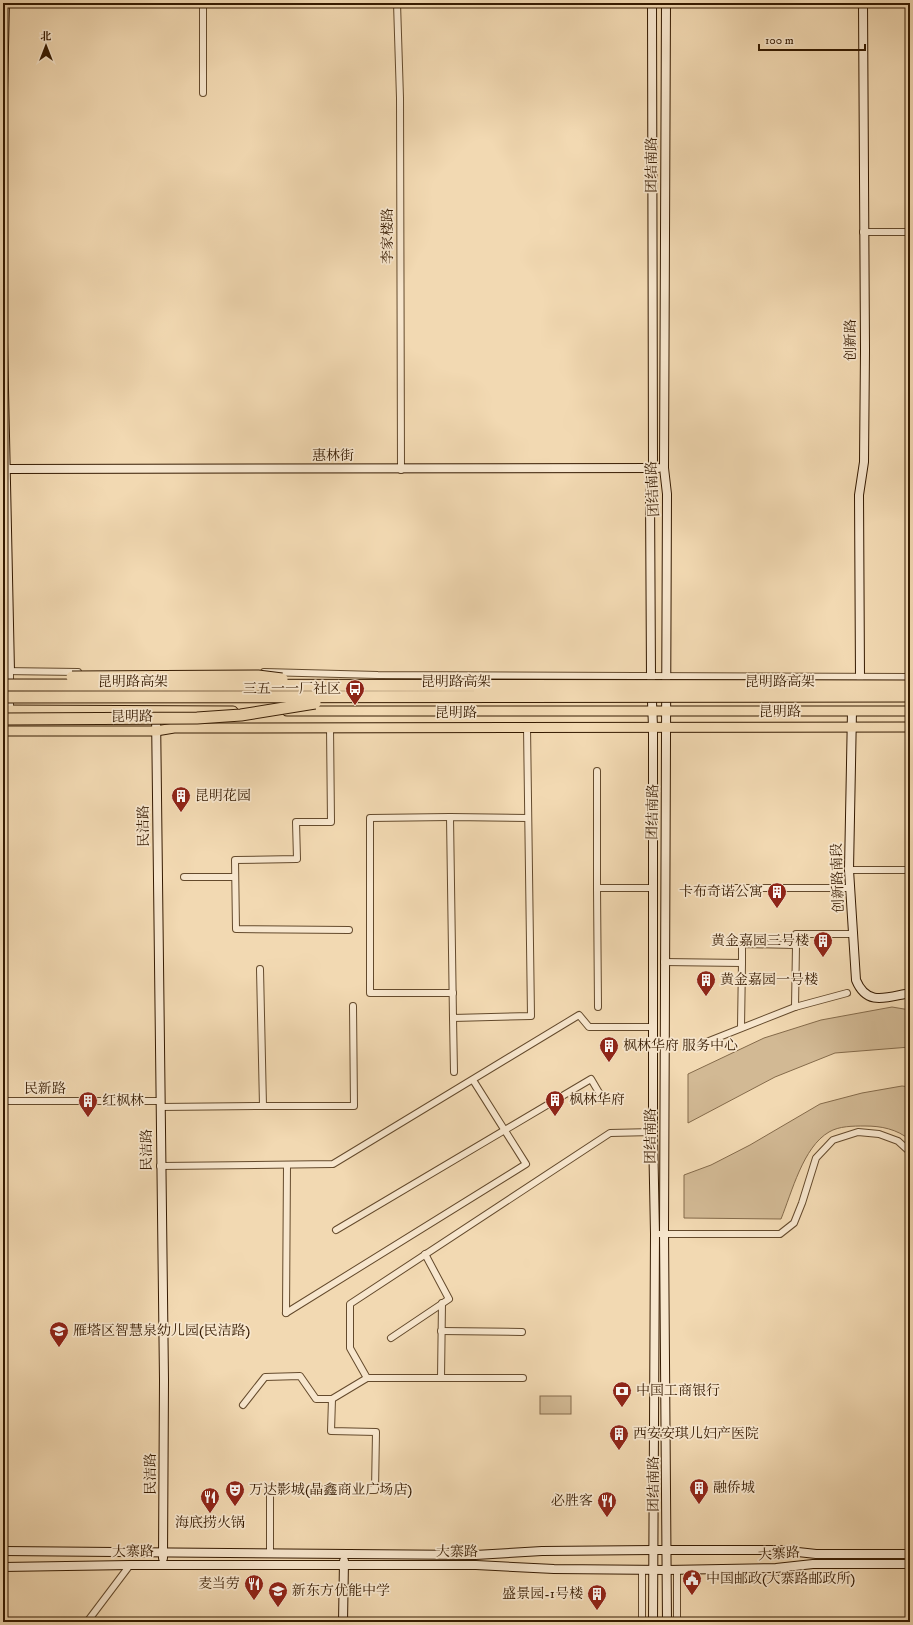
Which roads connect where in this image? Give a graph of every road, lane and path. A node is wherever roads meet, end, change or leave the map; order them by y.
1 (5, 3) edge
2 (203, 3) edge
3 (397, 3) edge
4 (652, 3) edge
5 (666, 3) edge
6 (863, 3) edge
7 (3, 91) edge
8 (203, 93) dead end
9 (863, 232) junction
10 (910, 232) edge
11 (3, 342) edge
12 (653, 468) junction
13 (664, 468) junction
14 (5, 469) edge
15 (401, 470) junction
16 (5, 674) edge
17 (651, 676) junction
18 (668, 676) junction
19 (860, 677) junction
20 (910, 677) edge
21 (3, 685) edge
22 (320, 685) junction
23 (910, 686) edge
24 (910, 696) edge
25 (3, 697) edge
26 (350, 698) junction
27 (156, 711) junction
28 (852, 711) junction
29 (910, 711) edge
30 (652, 712) junction
31 (667, 712) junction
32 (6, 713) edge
33 (526, 726) junction
34 (851, 726) junction
35 (330, 727) junction
36 (653, 727) junction
37 (667, 727) junction
38 (910, 727) edge
39 (3, 731) edge
40 (156, 731) junction
41 (597, 771) dead end
42 (450, 817) junction
43 (528, 818) junction
44 (849, 870) junction
45 (910, 870) edge
46 (184, 876) dead end
47 (235, 876) junction
48 (597, 888) junction
49 (654, 888) junction
50 (732, 888) dead end
51 (851, 888) junction
52 (349, 930) dead end
53 (854, 934) junction
54 (796, 945) junction
55 (664, 962) junction
56 (742, 963) junction
57 (260, 969) dead end
58 (453, 993) junction
59 (847, 993) dead end
60 (910, 993) edge
61 (353, 1006) dead end
62 (598, 1007) dead end
63 (795, 1007) junction
64 (453, 1018) junction
65 (654, 1026) junction
66 (741, 1027) junction
67 (704, 1043) dead end
68 (454, 1072) dead end
69 (473, 1080) junction
70 (601, 1096) dead end
71 (3, 1101) edge
72 (160, 1104) junction
73 (263, 1106) junction
74 (505, 1131) junction
75 (653, 1132) junction
76 (910, 1152) edge
77 (287, 1165) junction
78 (160, 1166) junction
79 (336, 1230) dead end
80 (659, 1234) junction
81 (425, 1254) junction
82 (442, 1303) junction
83 (442, 1331) junction
84 (522, 1332) dead end
85 (391, 1338) dead end
86 (367, 1378) junction
87 (441, 1378) junction
88 (524, 1378) dead end
89 (332, 1399) junction
90 (243, 1405) dead end
91 (653, 1550) junction
92 (667, 1550) junction
93 (3, 1551) edge
94 (163, 1553) junction
95 (270, 1554) junction
96 (344, 1554) junction
97 (910, 1554) edge
98 (910, 1564) edge
99 (130, 1565) junction
100 (163, 1565) junction
101 (344, 1565) junction
102 (3, 1567) edge
103 (642, 1569) junction
104 (653, 1569) junction
105 (667, 1570) junction
106 (677, 1570) junction
107 (87, 1622) edge
108 (343, 1622) edge
109 (642, 1622) edge
110 (653, 1622) edge
111 (667, 1622) edge
112 (677, 1622) edge

1 - 7 main road
2 - 8 street
3 - 15 street, 李家楼路
4 - 12 main road, 团结南路
5 - 13 main road, 团结南路
6 - 9 main road, 创新路
9 - 10 street
9 - 19 main road, 创新路
11 - 14 main road
12 - 13 main road, 惠林街
12 - 15 main road, 惠林街
12 - 17 main road, 团结南路
13 - 18 main road, 团结南路
14 - 15 main road, 惠林街
14 - 16 main road
16 - 17 street
16 - 22 highway, bridge
16 - 32 street
17 - 18 street
17 - 30 main road, 团结南路
18 - 19 street
18 - 31 main road, 团结南路
19 - 20 street
19 - 28 street
21 - 22 highway, 昆明路高架, bridge
22 - 23 highway, 昆明路高架, bridge
24 - 26 highway, 昆明路高架, bridge
25 - 26 highway, 昆明路高架, bridge
26 - 32 highway, bridge
27 - 30 main road, 昆明路
27 - 32 main road, 昆明路
27 - 40 main road, 民洁路
28 - 29 main road, 昆明路
28 - 31 main road, 昆明路
28 - 34 main road, 创新路南段
30 - 31 main road, 昆明路
30 - 36 main road, 团结南路
31 - 37 main road, 团结南路
33 - 35 main road, 昆明路
33 - 36 main road, 昆明路
33 - 43 street
34 - 37 main road, 昆明路
34 - 38 main road, 昆明路
34 - 44 main road, 创新路南段
35 - 40 main road, 昆明路
35 - 47 street
36 - 37 main road, 昆明路
36 - 49 main road, 团结南路
37 - 55 main road, 团结南路
39 - 40 main road, 昆明路
40 - 72 main road, 民洁路
41 - 48 street
42 - 43 street
42 - 58 street
42 - 58 street
43 - 64 street
44 - 45 street
44 - 51 main road, 创新路南段
46 - 47 street
47 - 52 street
48 - 49 street
48 - 62 street
49 - 65 main road, 团结南路
50 - 51 street
51 - 53 main road, 创新路南段
53 - 54 street
53 - 60 main road, 创新路南段
54 - 56 street
54 - 63 street
55 - 56 street
55 - 80 main road, 团结南路
56 - 66 street
57 - 73 street
58 - 64 street
59 - 63 street
61 - 73 street, 民新路
63 - 66 street
64 - 68 street
65 - 69 street
65 - 75 main road, 团结南路
66 - 67 street
69 - 74 street
69 - 77 street
70 - 74 street
71 - 72 street, 民新路
72 - 73 street, 民新路
72 - 78 main road, 民洁路
74 - 77 street
74 - 79 street
75 - 80 main road, 团结南路
75 - 81 street
76 - 80 street
77 - 78 street
78 - 94 main road, 民洁路
80 - 91 main road, 团结南路
80 - 92 main road, 团结南路
81 - 82 street
81 - 86 street
82 - 83 street
82 - 85 street
83 - 84 street
83 - 87 street
86 - 87 street
86 - 89 street
87 - 88 street
89 - 90 street
89 - 95 street
91 - 92 main road, 大寨路
91 - 96 main road, 大寨路
91 - 104 main road, 团结南路
92 - 97 main road, 大寨路
92 - 105 main road, 团结南路
93 - 94 main road, 大寨路
94 - 95 main road, 大寨路
94 - 100 main road, 民洁路
95 - 96 main road, 大寨路
96 - 101 main road
98 - 106 main road, 大寨路
99 - 100 main road, 大寨路
99 - 102 main road, 大寨路
99 - 107 street
100 - 101 main road, 大寨路
101 - 103 main road, 大寨路
101 - 108 main road
103 - 104 main road, 大寨路
103 - 109 street
104 - 105 main road, 大寨路
104 - 110 main road, 团结南路
105 - 106 main road, 大寨路
105 - 111 main road, 团结南路
106 - 112 street

